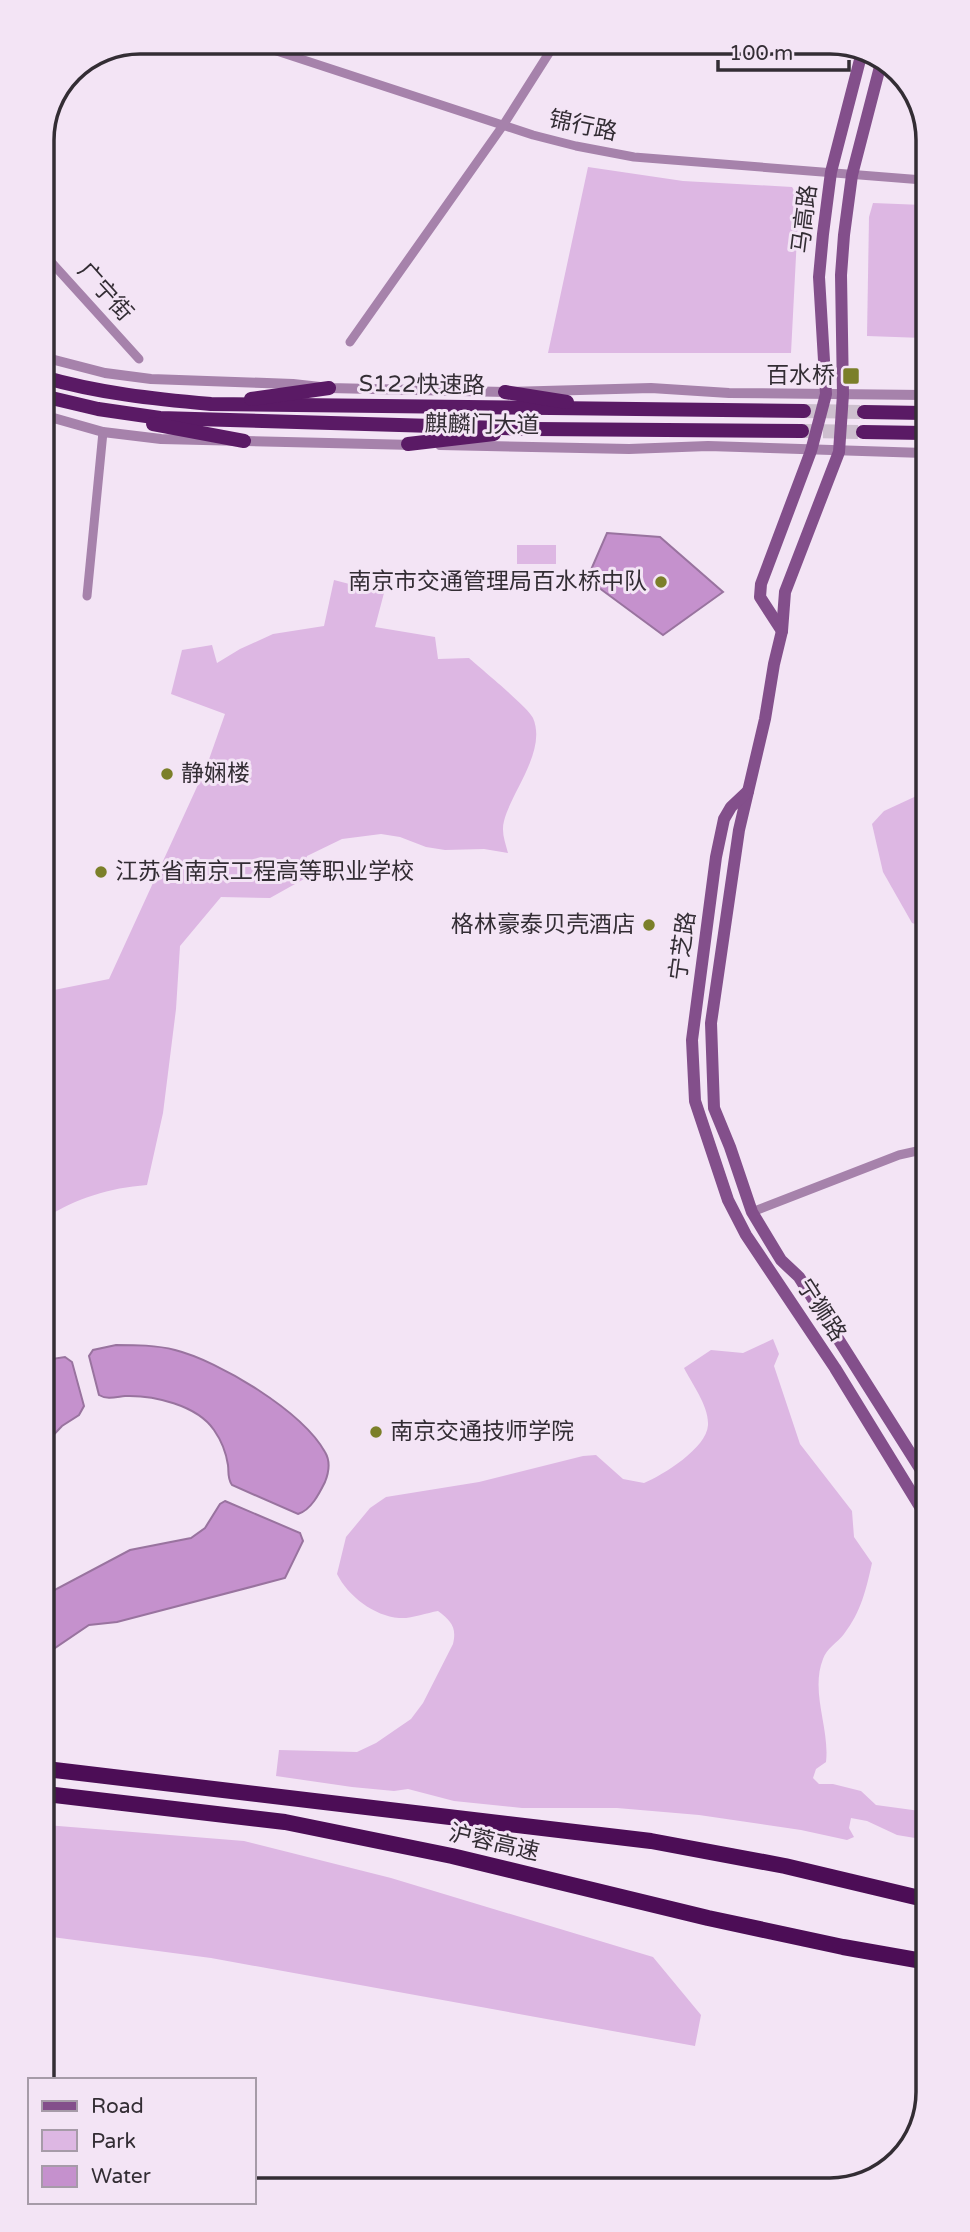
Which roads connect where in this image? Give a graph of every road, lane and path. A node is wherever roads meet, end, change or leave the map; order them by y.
1 (286, 54) edge
2 (548, 54) edge
3 (860, 60) edge
4 (879, 70) edge
5 (504, 124) junction
6 (831, 172) junction
7 (852, 175) junction
8 (916, 180) edge
9 (54, 264) edge
10 (350, 342) dead end
11 (139, 359) dead end
12 (54, 360) edge
13 (54, 380) edge
14 (329, 388) junction
15 (505, 392) junction
16 (826, 394) junction
17 (843, 394) junction
18 (916, 395) edge
19 (54, 399) edge
20 (211, 404) junction
21 (98, 409) junction
22 (617, 410) junction
23 (804, 411) tunnel mouth
24 (864, 412) tunnel mouth
25 (916, 413) edge
26 (54, 418) edge
27 (535, 429) junction
28 (802, 431) tunnel mouth
29 (103, 432) junction
30 (863, 432) tunnel mouth
31 (916, 433) edge
32 (244, 441) junction
33 (408, 444) junction
34 (811, 451) junction
35 (839, 452) junction
36 (916, 453) edge
37 (87, 596) dead end
38 (782, 631) junction
39 (748, 791) junction
40 (714, 1108) joint
41 (699, 1116) joint
42 (916, 1151) edge
43 (751, 1212) junction
44 (916, 1462) edge
45 (916, 1498) edge
46 (54, 1770) edge
47 (54, 1795) edge
48 (916, 1897) edge
49 (916, 1960) edge

1 - 5 street, 锦行路
2 - 5 street
3 - 6 main road, 马高路
4 - 7 main road, 马高路
5 - 6 street, 锦行路
5 - 10 street
6 - 7 street, 锦行路
6 - 16 main road, 马高路
7 - 8 street, 锦行路
7 - 17 main road, 马高路
9 - 11 street, 广宁街
12 - 14 street, 麒麟门大道
13 - 20 highway, S122快速路
14 - 15 street, 麒麟门大道
14 - 20 highway
15 - 16 street, 麒麟门大道
15 - 22 highway
16 - 17 street, 麒麟门大道
16 - 34 main road, 马高路
17 - 18 street
17 - 35 main road, 马高路
19 - 21 highway, S122快速路
20 - 22 highway, S122快速路
21 - 27 highway, S122快速路
21 - 32 highway
22 - 23 highway, S122快速路
24 - 25 highway
26 - 29 street, 麒麟门大道
27 - 28 highway, S122快速路
27 - 33 highway
29 - 32 street, 麒麟门大道
29 - 37 street
30 - 31 highway
32 - 33 street, 麒麟门大道
33 - 34 street, 麒麟门大道
34 - 35 street, 麒麟门大道
34 - 38 main road
35 - 36 street, 麒麟门大道
35 - 38 main road, 宁芝路
38 - 39 main road, 宁芝路
39 - 40 main road, 宁芝路
39 - 41 main road, 宁芝路
40 - 43 main road, 宁狮路
41 - 45 main road, 宁狮路
42 - 43 street
43 - 44 main road, 宁狮路
46 - 48 highway, 沪蓉高速
47 - 49 highway, 沪蓉高速

